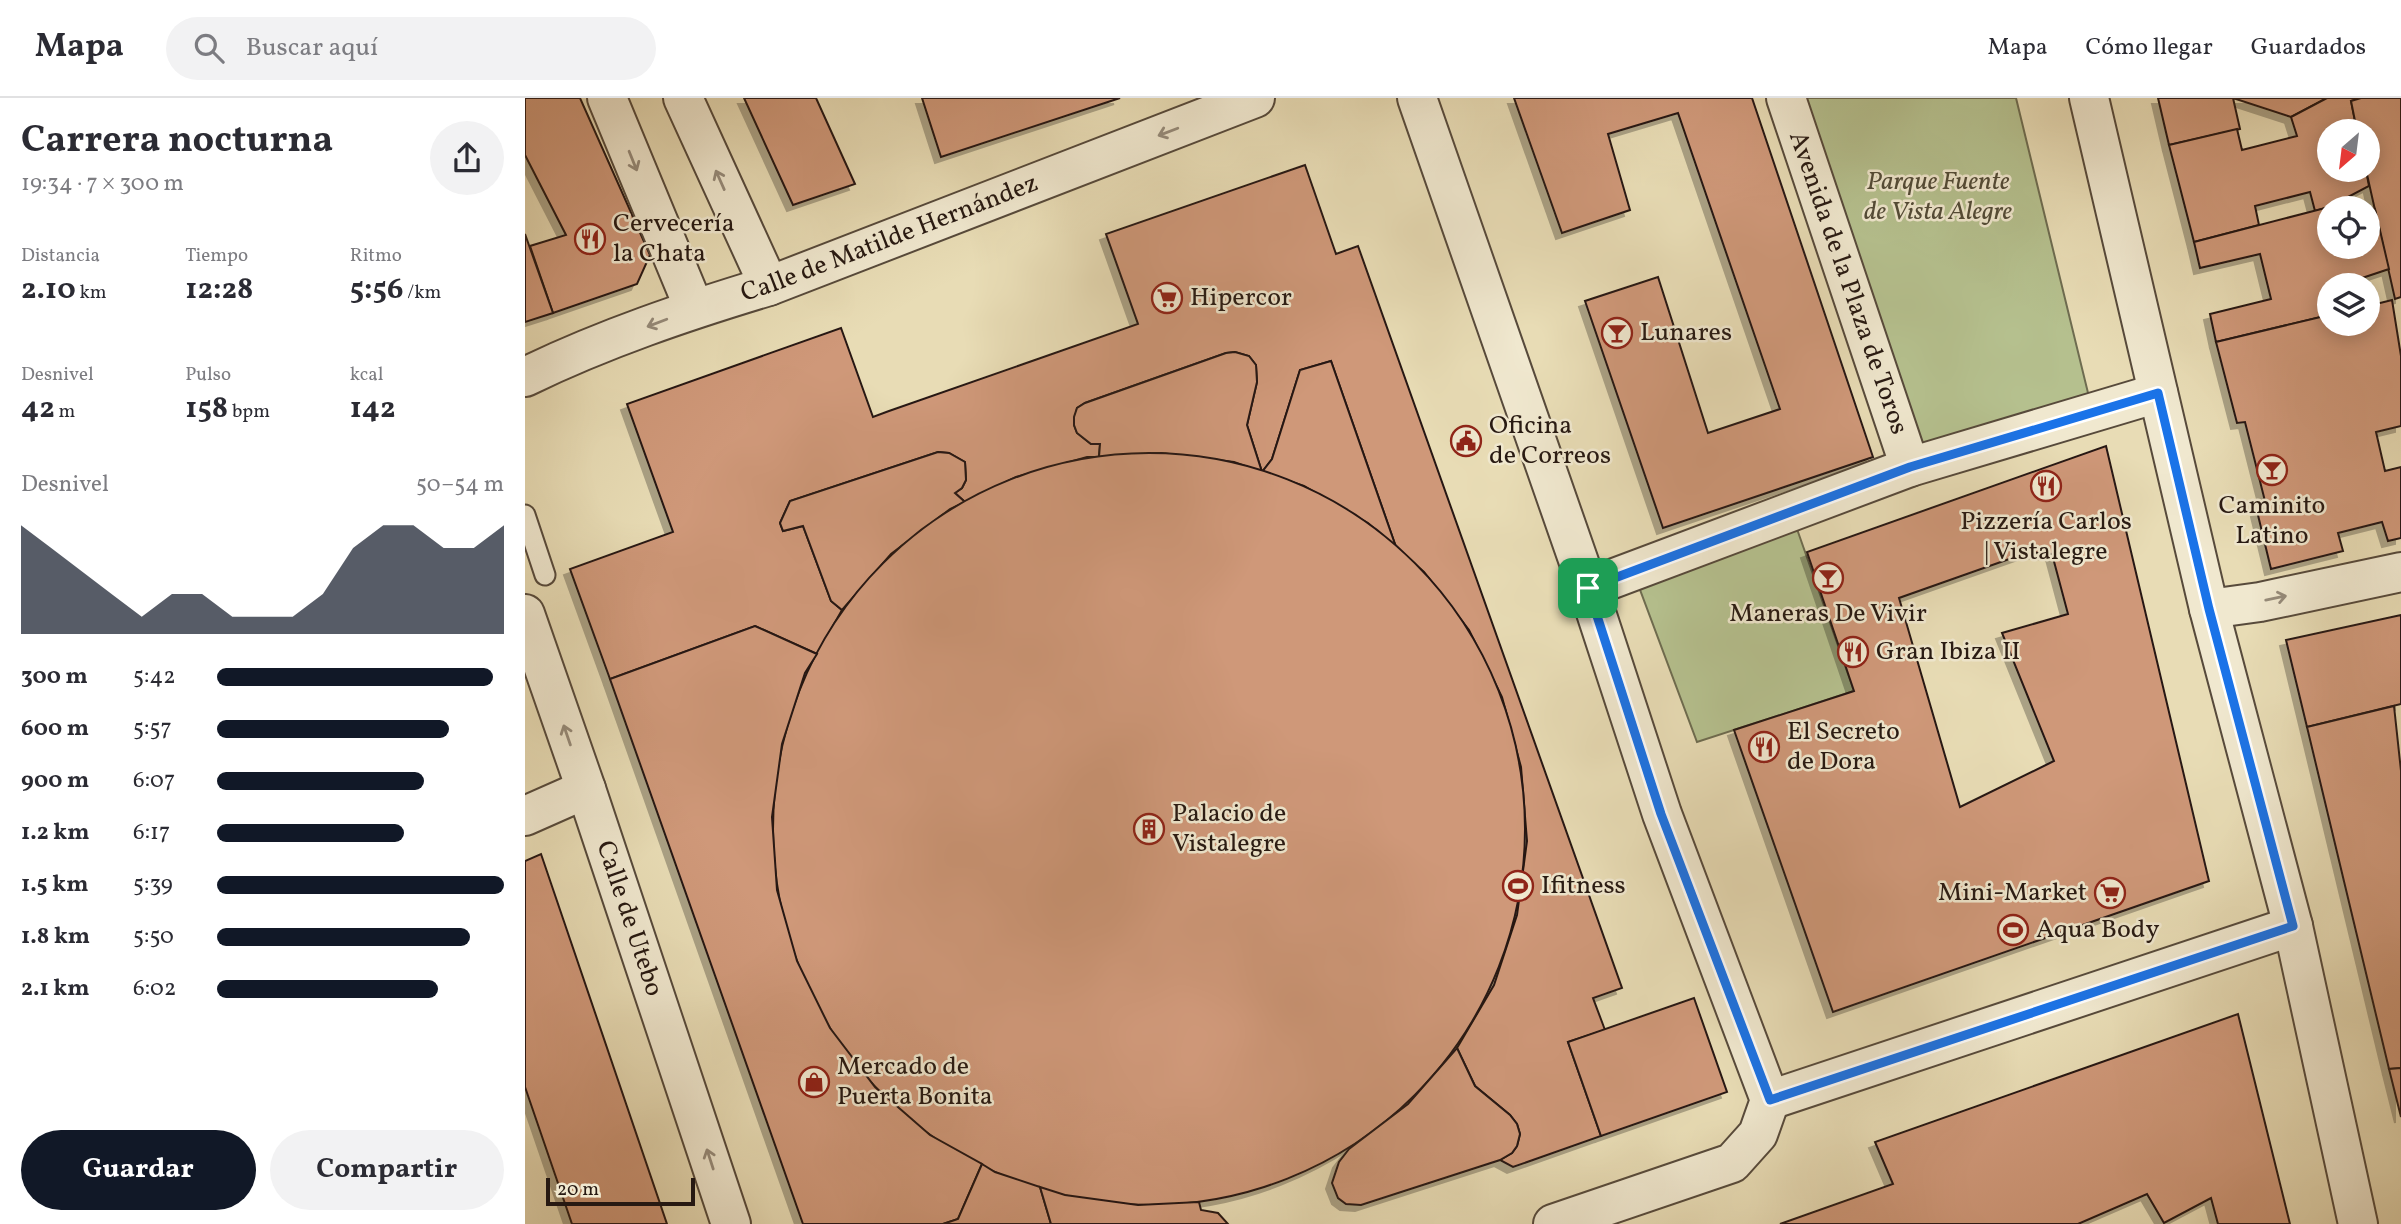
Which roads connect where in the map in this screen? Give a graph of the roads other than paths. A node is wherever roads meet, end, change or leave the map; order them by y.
1 (607, 98) edge
2 (683, 98) edge
3 (1255, 98) edge
4 (1417, 98) edge
5 (1786, 98) edge
6 (2089, 98) edge
7 (769, 286) junction
8 (694, 309) junction
9 (525, 377) edge
10 (2158, 393) junction
11 (1910, 467) junction
12 (525, 515) edge
13 (2401, 572) edge
14 (545, 575) dead end
15 (1588, 588) junction
16 (2209, 609) junction
17 (525, 614) edge
18 (586, 789) junction
19 (525, 816) edge
20 (2293, 926) junction
21 (1770, 1100) junction
22 (731, 1224) edge
23 (1553, 1224) edge
24 (2358, 1224) edge

1 -> 8 street
7 -> 2 street
3 -> 7 street, Calle de Matilde Hernández
4 - 15 street
5 - 11 street, Avenida de la Plaza de Toros
6 - 10 street
7 - 8 street, Calle de Matilde Hernández
8 -> 9 street, Calle de Matilde Hernández
10 - 11 street, Avenida de la Plaza de Toros
10 - 16 street
11 - 15 street, Avenida de la Plaza de Toros
12 - 14 lane
16 -> 13 street
15 - 21 street
16 - 20 street
18 -> 17 street, Calle de Utebo
18 - 19 street
22 -> 18 street, Calle de Utebo
20 - 21 street
20 - 24 street
21 - 23 street

